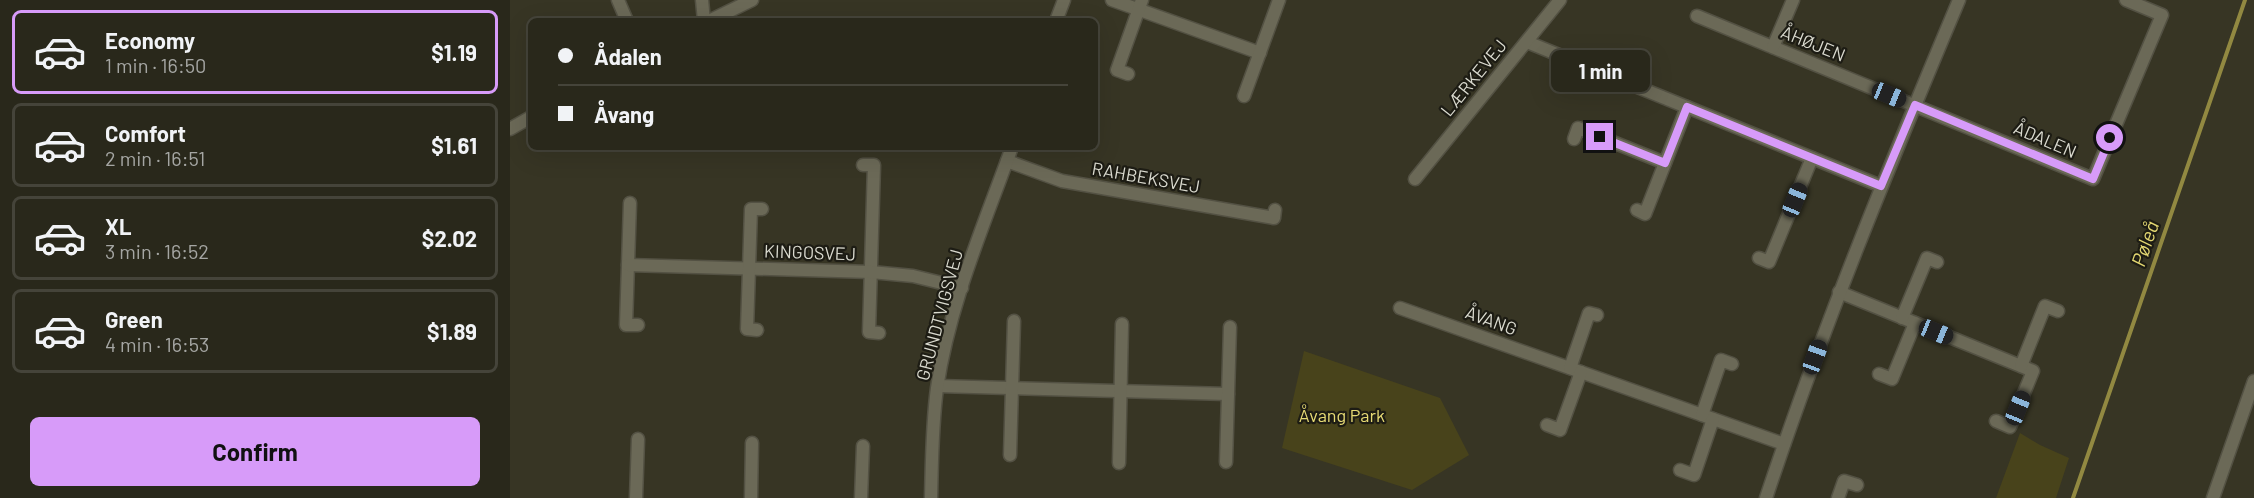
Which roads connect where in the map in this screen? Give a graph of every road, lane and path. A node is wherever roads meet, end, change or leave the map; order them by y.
1 (618, 0) edge
2 (702, 0) edge
3 (752, 0) edge
4 (1064, 0) edge
5 (1112, 0) edge
6 (1279, 0) edge
7 (1560, 0) edge
8 (1793, 0) edge
9 (1959, 0) edge
10 (2126, 0) edge
11 (1140, 5) edge
12 (1697, 16) dead end
13 (626, 18) edge
14 (706, 18) edge
15 (713, 18) edge
16 (1057, 18) edge
17 (1527, 42) junction
18 (1773, 47) junction
19 (1260, 53) junction
20 (1128, 74) dead end
21 (1244, 96) dead end
22 (1915, 105) junction
23 (1687, 107) junction
24 (528, 119) edge
25 (510, 129) edge
26 (1574, 139) dead end
27 (1011, 150) edge
28 (1812, 158) junction
29 (1007, 160) junction
30 (1665, 163) junction
31 (863, 165) dead end
32 (1415, 178) dead end
33 (1881, 186) junction
34 (630, 203) dead end
35 (762, 209) dead end
36 (1275, 210) dead end
37 (1636, 210) dead end
38 (1759, 258) dead end
39 (1937, 262) dead end
40 (628, 265) junction
41 (749, 269) junction
42 (871, 272) junction
43 (962, 288) junction
44 (1839, 292) junction
45 (1400, 308) dead end
46 (2058, 311) dead end
47 (1597, 315) dead end
48 (1902, 318) junction
49 (1014, 321) dead end
50 (1915, 323) junction
51 (1122, 324) dead end
52 (638, 325) dead end
53 (1230, 327) dead end
54 (757, 330) dead end
55 (879, 333) dead end
56 (1732, 364) dead end
57 (2021, 366) junction
58 (1575, 370) junction
59 (1879, 374) dead end
60 (2254, 381) edge
61 (938, 387) junction
62 (1012, 388) junction
63 (1120, 391) junction
64 (1228, 394) junction
65 (2251, 405) edge
66 (1707, 417) junction
67 (1996, 421) dead end
68 (1547, 425) dead end
69 (638, 439) dead end
70 (752, 443) dead end
71 (1784, 444) junction
72 (863, 446) dead end
73 (1010, 454) dead end
74 (1226, 462) dead end
75 (1119, 463) dead end
76 (1680, 470) dead end
77 (1857, 485) dead end
78 (636, 498) edge
79 (751, 498) edge
80 (861, 498) edge
81 (931, 498) edge
82 (1766, 498) edge
83 (1838, 498) edge
84 (2213, 498) edge

1 - 13 street
2 - 14 street
3 - 15 street
4 - 16 street
5 - 11 street
6 - 19 street
7 - 17 street, LÆRKEVEJ
8 - 18 street
9 - 22 street
10 - 22 street, ÅDALEN
11 - 19 street
11 - 20 street
12 - 18 street, ÅHØJEN
17 - 23 street
17 - 32 street, LÆRKEVEJ
18 - 22 street, ÅHØJEN
19 - 21 street
22 - 33 street
23 - 28 street
23 - 30 street
24 - 25 street
26 - 30 street
27 - 29 street, GRUNDTVIGSVEJ
28 - 33 street
28 - 38 street
29 - 36 street, RAHBEKSVEJ
29 - 43 street, GRUNDTVIGSVEJ
30 - 37 street
31 - 42 street, KINGOSVEJ
33 - 44 street
34 - 40 street
35 - 41 street, KINGOSVEJ
39 - 48 street
40 - 41 street, KINGOSVEJ
40 - 52 street
41 - 42 street, KINGOSVEJ
41 - 54 street, KINGOSVEJ
42 - 43 street, KINGOSVEJ
42 - 55 street, KINGOSVEJ
43 - 61 street, GRUNDTVIGSVEJ
44 - 48 street
44 - 71 street
45 - 58 street, ÅVANG
46 - 57 street
47 - 58 street
48 - 50 street
49 - 62 street
50 - 57 street
50 - 59 street
51 - 63 street
53 - 64 street
56 - 66 street
57 - 67 street
58 - 66 street, ÅVANG
58 - 68 street
60 - 65 street
61 - 62 street
61 - 81 street, GRUNDTVIGSVEJ
62 - 63 street
62 - 73 street
63 - 64 street
63 - 75 street
64 - 74 street
65 - 84 street
66 - 71 street, ÅVANG
66 - 76 street
69 - 78 street
70 - 79 street
71 - 82 street
72 - 80 street
77 - 83 street

